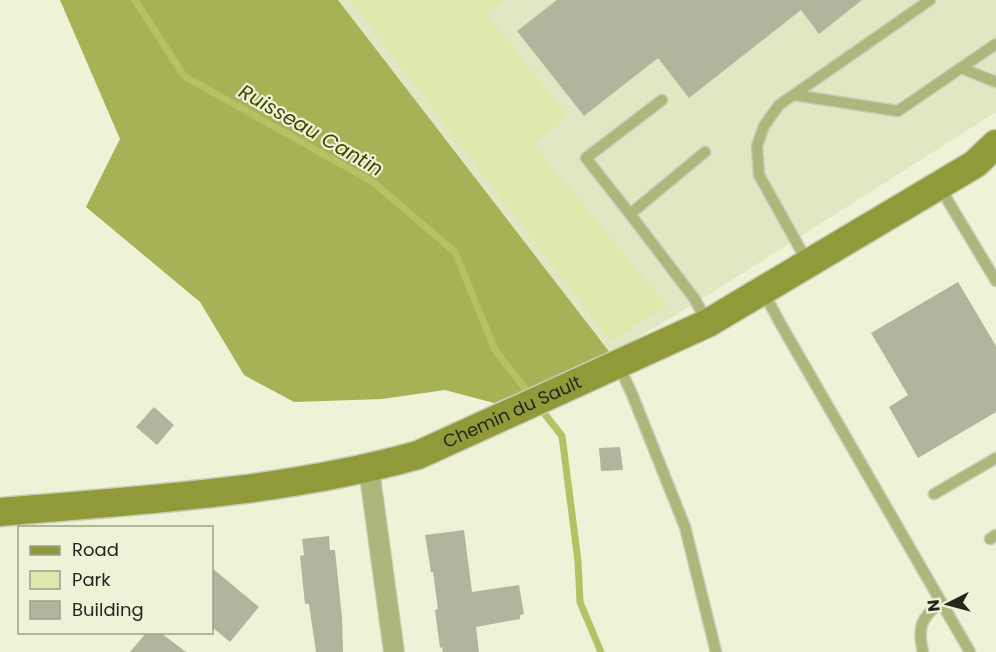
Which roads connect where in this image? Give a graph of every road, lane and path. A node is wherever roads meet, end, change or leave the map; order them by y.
1 (930, 0) edge
2 (996, 44) edge
3 (960, 68) junction
4 (996, 82) edge
5 (794, 95) junction
6 (663, 100) dead end
7 (996, 144) edge
8 (705, 152) dead end
9 (986, 162) edge
10 (939, 186) junction
11 (630, 214) junction
12 (808, 263) junction
13 (996, 281) edge
14 (763, 290) junction
15 (708, 323) junction
16 (618, 364) junction
17 (996, 458) edge
18 (369, 469) junction
19 (934, 494) dead end
20 (0, 512) edge
21 (941, 602) junction
22 (394, 652) edge
23 (716, 652) edge
24 (923, 652) edge
25 (970, 652) edge

1 - 5 lane
2 - 3 lane
3 - 4 lane
3 - 5 lane
5 - 12 lane
6 - 11 lane
7 - 9 street, Chemin du Sault
8 - 11 lane
9 - 10 street, Chemin du Sault
10 - 12 street, Chemin du Sault
10 - 13 lane
11 - 15 lane
12 - 14 street, Chemin du Sault
14 - 15 street, Chemin du Sault
14 - 21 lane
15 - 16 street, Chemin du Sault
16 - 18 street, Chemin du Sault
16 - 23 lane
17 - 19 lane
18 - 20 street, Chemin du Sault
18 - 22 street
21 - 24 lane
21 - 25 lane

